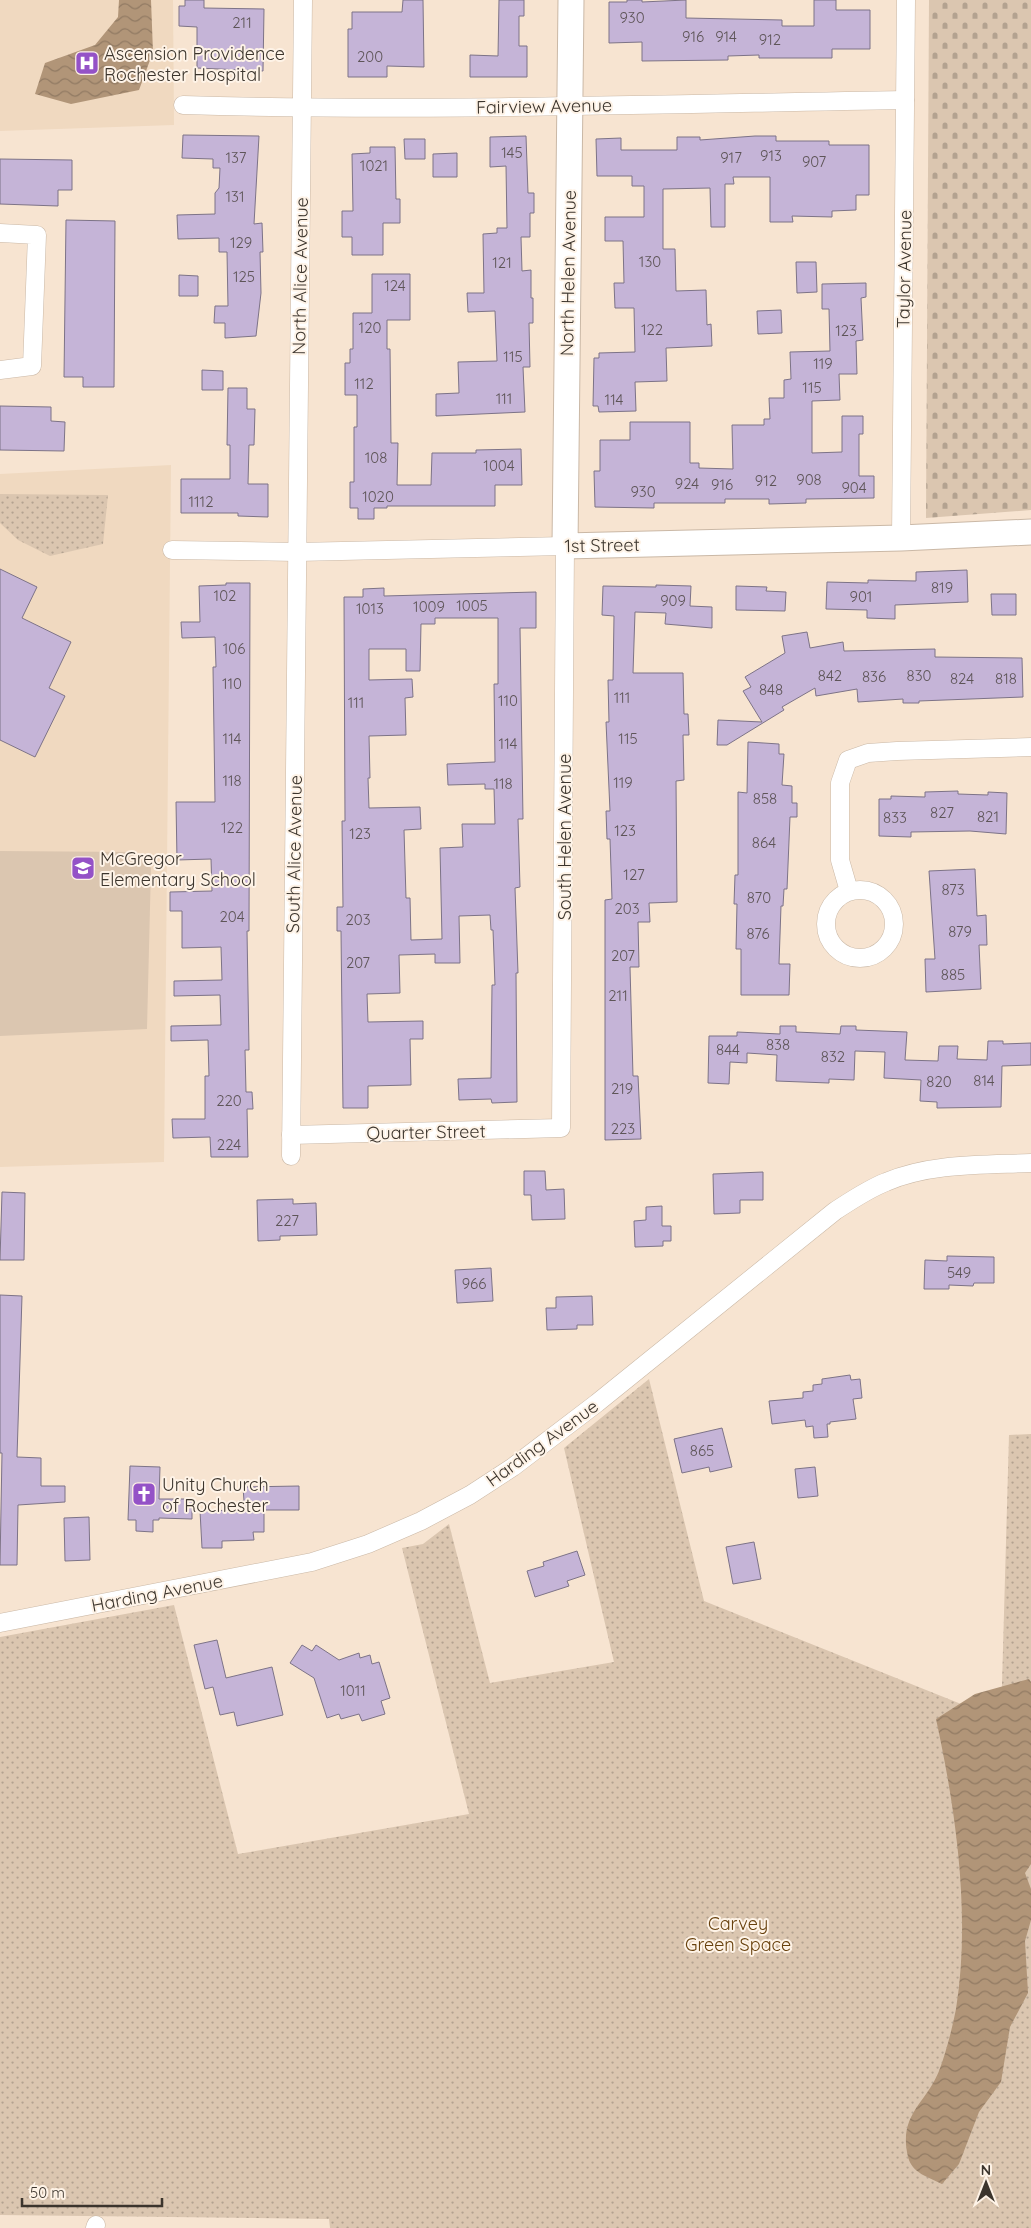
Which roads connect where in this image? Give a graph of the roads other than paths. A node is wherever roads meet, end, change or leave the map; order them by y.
1 (303, 0) edge
2 (571, 0) edge
3 (906, 0) edge
4 (905, 100) junction
5 (183, 105) dead end
6 (569, 107) junction
7 (302, 108) junction
8 (0, 233) edge
9 (0, 370) edge
10 (1031, 532) edge
11 (901, 538) junction
12 (565, 546) junction
13 (172, 550) dead end
14 (297, 552) junction
15 (1031, 748) edge
16 (849, 892) dead end
17 (561, 1128) joint
18 (291, 1135) junction
19 (291, 1156) dead end
20 (1031, 1163) edge
21 (0, 1623) edge

1 - 7 street, North Alice Avenue
2 - 6 street, North Helen Avenue
3 - 4 street, Taylor Avenue
4 - 6 street, Fairview Avenue
4 - 11 street, Taylor Avenue
5 - 7 street, Fairview Avenue
6 - 7 street, Fairview Avenue
6 - 12 street, North Helen Avenue
7 - 14 street, North Alice Avenue
8 - 9 street
10 - 11 street, 1st Street
11 - 12 street, 1st Street
12 - 14 street, 1st Street
12 - 17 street, South Helen Avenue
13 - 14 street, 1st Street
14 - 18 street, South Alice Avenue
15 - 16 street
17 - 18 street, Quarter Street
18 - 19 street, South Alice Avenue
20 - 21 street, Harding Avenue

